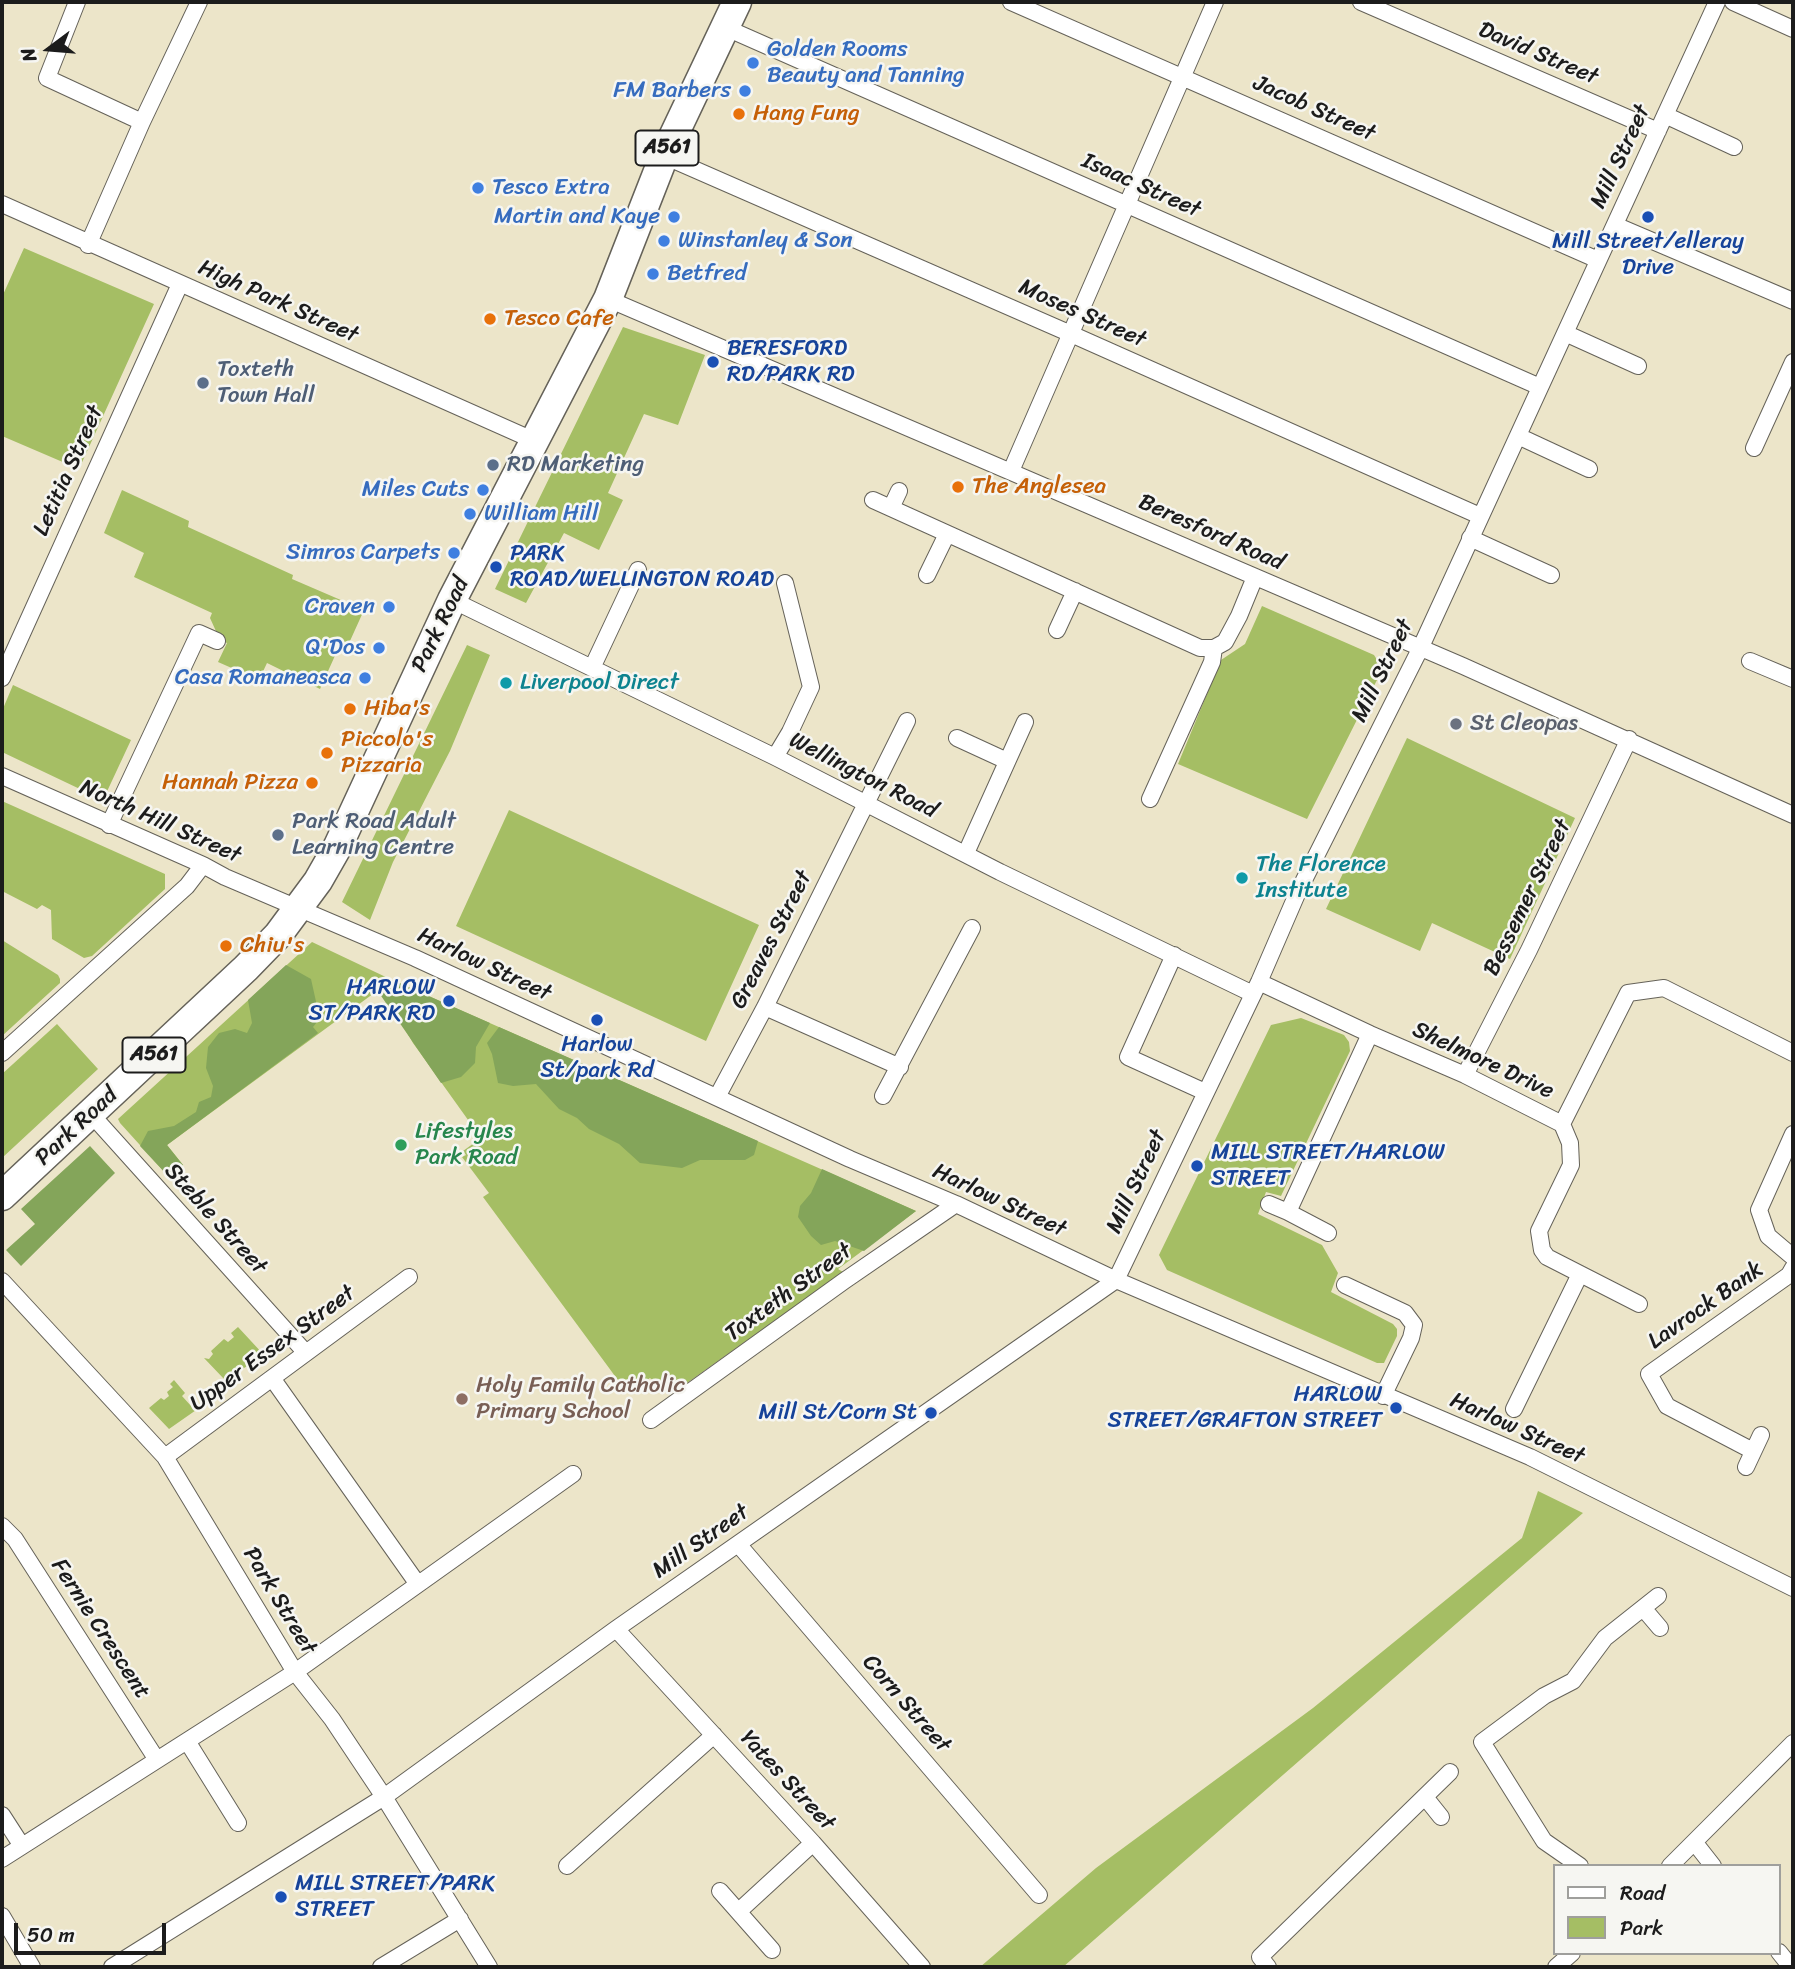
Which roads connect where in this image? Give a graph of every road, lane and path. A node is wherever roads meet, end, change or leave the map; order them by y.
1 (78, 2) edge
2 (199, 2) edge
3 (737, 2) edge
4 (1011, 2) edge
5 (1215, 2) edge
6 (1362, 2) edge
7 (1717, 2) edge
8 (1733, 2) edge
9 (724, 27) junction
10 (1793, 29) edge
11 (1182, 76) junction
12 (1665, 115) junction
13 (142, 122) junction
14 (1658, 131) junction
15 (1734, 147) dead end
16 (663, 156) junction
17 (2, 204) edge
18 (1127, 204) junction
19 (1615, 225) junction
20 (88, 244) junction
21 (1598, 260) junction
22 (180, 284) junction
23 (608, 299) junction
24 (1793, 301) edge
25 (1564, 333) junction
26 (1071, 334) junction
27 (1793, 362) edge
28 (1638, 366) dead end
29 (1540, 387) junction
30 (1518, 436) junction
31 (536, 441) junction
32 (1754, 448) dead end
33 (1589, 468) dead end
34 (1011, 471) junction
35 (898, 491) dead end
36 (873, 500) dead end
37 (891, 508) junction
38 (1480, 516) junction
39 (947, 534) junction
40 (1470, 538) junction
41 (638, 570) dead end
42 (927, 575) dead end
43 (1551, 575) dead end
44 (1255, 577) junction
45 (785, 583) dead end
46 (1075, 591) junction
47 (452, 600) junction
48 (1057, 630) dead end
49 (218, 641) dead end
50 (1214, 648) junction
51 (1420, 649) junction
52 (1750, 661) dead end
53 (592, 668) junction
54 (2, 678) edge
55 (1793, 680) edge
56 (907, 721) dead end
57 (1025, 722) dead end
58 (957, 738) dead end
59 (1629, 740) junction
60 (775, 757) junction
61 (1007, 761) junction
62 (2, 776) edge
63 (1150, 799) dead end
64 (866, 803) junction
65 (1793, 815) edge
66 (109, 825) junction
67 (966, 853) junction
68 (203, 865) junction
69 (300, 908) junction
70 (972, 928) dead end
71 (1174, 956) junction
72 (1256, 988) junction
73 (765, 1007) junction
74 (1370, 1034) junction
75 (1793, 1053) edge
76 (2, 1054) edge
77 (900, 1067) junction
78 (1465, 1075) junction
79 (1205, 1092) junction
80 (883, 1096) dead end
81 (717, 1097) junction
82 (91, 1114) junction
83 (1562, 1124) junction
84 (1793, 1134) edge
85 (2, 1196) edge
86 (956, 1204) junction
87 (1269, 1204) dead end
88 (1289, 1212) junction
89 (1328, 1233) dead end
90 (1793, 1257) edge
91 (1793, 1268) edge
92 (1580, 1274) junction
93 (409, 1277) dead end
94 (1116, 1280) junction
95 (2, 1281) edge
96 (1345, 1285) dead end
97 (1639, 1304) dead end
98 (306, 1353) junction
99 (272, 1378) junction
100 (1383, 1396) junction
101 (1514, 1409) dead end
102 (651, 1420) dead end
103 (1761, 1435) dead end
104 (1753, 1451) junction
105 (165, 1457) junction
106 (1746, 1467) dead end
107 (573, 1474) dead end
108 (2, 1526) edge
109 (738, 1544) junction
110 (418, 1583) junction
111 (1793, 1588) edge
112 (1658, 1596) dead end
113 (1643, 1608) junction
114 (1660, 1628) dead end
115 (616, 1629) junction
116 (295, 1672) junction
117 (714, 1735) junction
118 (187, 1741) junction
119 (1793, 1743) edge
120 (157, 1760) junction
121 (1450, 1772) dead end
122 (384, 1797) junction
123 (1425, 1797) junction
124 (2, 1815) edge
125 (1441, 1817) dead end
126 (238, 1823) dead end
127 (813, 1843) junction
128 (1696, 1843) junction
129 (22, 1846) junction
130 (2, 1859) edge
131 (1577, 1864) edge
132 (1673, 1864) edge
133 (1712, 1864) edge
134 (567, 1866) dead end
135 (720, 1891) dead end
136 (1040, 1895) dead end
137 (739, 1911) junction
138 (2, 1916) edge
139 (460, 1919) junction
140 (772, 1950) dead end
141 (1570, 1955) edge
142 (32, 1967) edge
143 (112, 1967) edge
144 (381, 1967) edge
145 (489, 1967) edge
146 (922, 1967) edge
147 (1268, 1967) edge
148 (1556, 1967) edge

1 - 13 street
2 - 13 street
3 - 9 highway, Park Road / A561
4 - 11 street, Jacob Street
5 - 11 street
6 - 14 street, David Street
7 - 12 street, Mill Street
8 - 10 street
9 - 16 highway, Park Road / A561
9 - 18 street, Isaac Street
11 - 18 street
11 - 21 street, Jacob Street
12 - 14 street, Mill Street
12 - 15 street
13 - 20 street
14 - 19 street, Mill Street
16 - 23 highway, Park Road / A561
16 - 26 street, Moses Street
17 - 20 street, High Park Street
18 - 26 street
18 - 29 street, Isaac Street
19 - 21 street, Mill Street
19 - 24 street
20 - 22 street, High Park Street
21 - 25 street, Mill Street
22 - 31 street, High Park Street
22 - 54 street, Letitia Street
23 - 31 highway, Park Road / A561
23 - 34 street, Beresford Road
25 - 28 street
25 - 29 street, Mill Street
26 - 34 street
26 - 38 street, Moses Street
27 - 32 street
29 - 30 street, Mill Street
30 - 33 street
30 - 38 street, Mill Street
31 - 47 highway, Park Road / A561
34 - 44 street, Beresford Road
35 - 37 street
36 - 37 street
37 - 39 street
38 - 40 street, Mill Street
39 - 42 street
39 - 46 street
40 - 43 street
40 - 51 street, Mill Street
41 - 53 street
44 - 50 street
44 - 51 street, Beresford Road
45 - 60 street
46 - 48 street
46 - 50 street
47 - 53 street, Wellington Road
47 - 69 highway, Park Road / A561
49 - 66 street
50 - 63 street
51 - 59 street, Beresford Road
51 - 72 street, Mill Street
52 - 55 street
53 - 60 street, Wellington Road
56 - 64 street, Greaves Street
57 - 61 street
58 - 61 street
59 - 65 street, Beresford Road
59 - 78 street, Bessemer Street
60 - 64 street, Wellington Road
61 - 67 street
62 - 66 street, North Hill Street
64 - 67 street, Wellington Road
64 - 73 street, Greaves Street
66 - 68 street, North Hill Street
67 - 71 street, Wellington Road
68 - 69 street, North Hill Street
68 - 76 street
69 - 81 street, Harlow Street
69 - 82 highway, Park Road / A561
70 - 77 street
71 - 72 street, Wellington Road
71 - 79 street
72 - 74 street, Shelmore Drive
72 - 79 street, Mill Street
73 - 77 street
73 - 81 street, Greaves Street
74 - 78 street, Shelmore Drive
74 - 88 street
75 - 83 street
77 - 80 street
78 - 83 street, Shelmore Drive
79 - 94 street, Mill Street
81 - 86 street, Harlow Street
82 - 85 highway, Park Road / A561
82 - 98 street, Steble Street
83 - 92 street, Shelmore Drive
84 - 90 street
86 - 94 street, Harlow Street
86 - 102 street, Toxteth Street
87 - 88 street
88 - 89 street
91 - 104 street, Lavrock Bank
92 - 97 street, Shelmore Drive
92 - 101 street
93 - 98 street, Upper Essex Street
94 - 100 street, Harlow Street
94 - 109 street, Mill Street
95 - 105 street, Park Street
96 - 100 street
98 - 99 street, Upper Essex Street
99 - 105 street, Upper Essex Street
99 - 110 street
100 - 111 street, Harlow Street
103 - 104 street
104 - 106 street
105 - 116 street, Park Street
107 - 110 street
108 - 120 street, Fernie Crescent
109 - 115 street, Mill Street
109 - 136 street, Corn Street
110 - 116 street
112 - 113 street
113 - 114 street
113 - 131 street
115 - 117 street, Yates Street
115 - 122 street, Mill Street
116 - 118 street
116 - 122 street, Park Street
117 - 127 street, Yates Street
117 - 134 street
118 - 120 street
118 - 126 street
119 - 128 street
120 - 129 street
121 - 123 street
122 - 139 street, Park Street
122 - 143 street, Mill Street
123 - 125 street
123 - 147 street
124 - 129 street
127 - 137 street
127 - 146 street, Yates Street
128 - 132 street
128 - 133 street
129 - 130 street
135 - 137 street
137 - 140 street
138 - 142 street
139 - 144 street
139 - 145 street, Park Street
141 - 148 street

